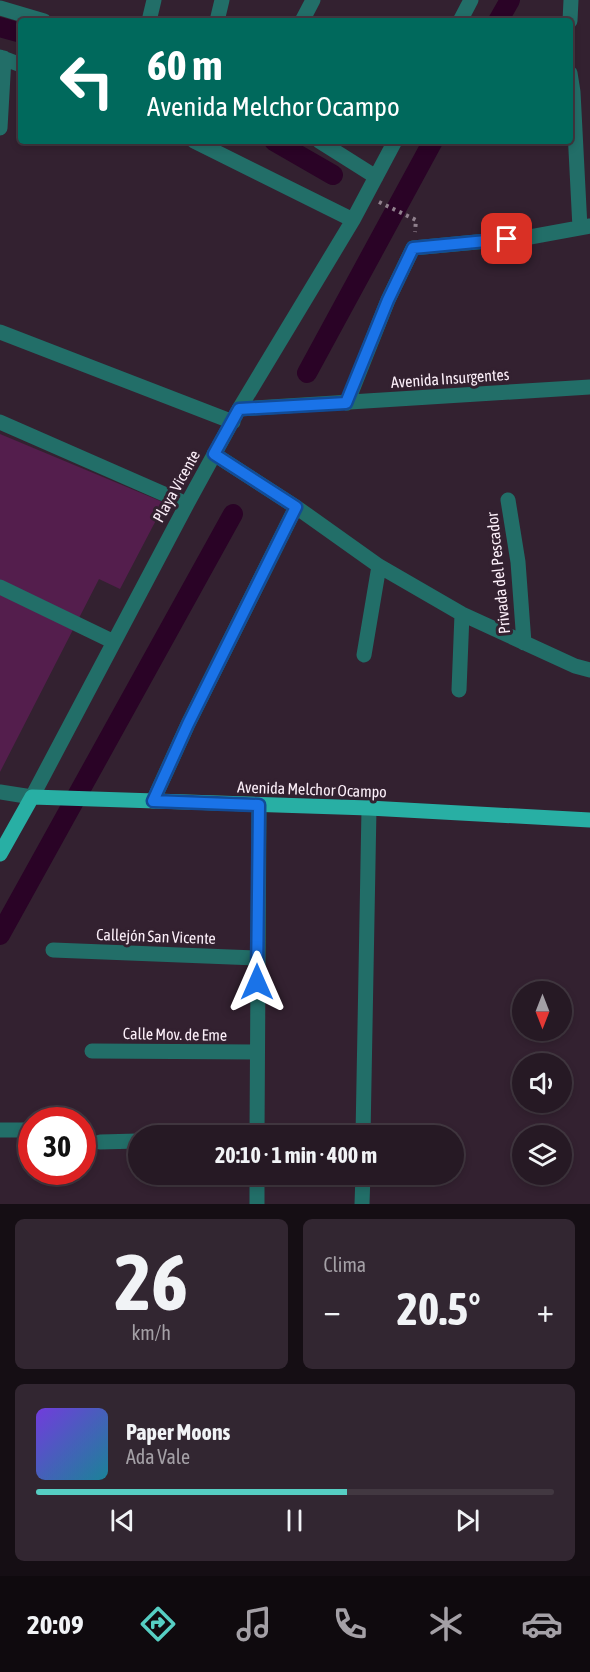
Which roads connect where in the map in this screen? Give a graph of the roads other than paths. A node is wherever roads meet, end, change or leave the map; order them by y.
1 (154, 0) edge
2 (222, 0) edge
3 (313, 0) edge
4 (471, 0) edge
5 (571, 0) edge
6 (18, 7) edge
7 (0, 8) edge
8 (38, 18) edge
9 (150, 18) edge
10 (218, 18) edge
11 (304, 18) edge
12 (462, 18) edge
13 (570, 18) edge
14 (2, 57) edge
15 (18, 64) edge
16 (573, 92) edge
17 (0, 128) edge
18 (200, 144) edge
19 (324, 144) edge
20 (394, 144) edge
21 (376, 177) junction
22 (353, 220) junction
23 (585, 227) edge
24 (0, 332) edge
25 (590, 387) edge
26 (346, 403) junction
27 (236, 416) junction
28 (0, 422) edge
29 (214, 454) junction
30 (508, 500) dead end
31 (187, 504) junction
32 (296, 507) junction
33 (379, 566) junction
34 (0, 586) edge
35 (462, 614) junction
36 (114, 642) junction
37 (524, 643) junction
38 (364, 655) dead end
39 (590, 670) edge
40 (459, 690) dead end
41 (0, 792) edge
42 (32, 797) junction
43 (0, 801) edge
44 (153, 801) junction
45 (259, 805) junction
46 (369, 808) junction
47 (590, 820) edge
48 (0, 854) edge
49 (53, 950) dead end
50 (257, 958) junction
51 (92, 1051) dead end
52 (257, 1052) junction
53 (257, 1125) edge
54 (363, 1125) edge
55 (18, 1130) edge
56 (0, 1131) edge
57 (128, 1141) edge
58 (100, 1142) dead end
59 (257, 1185) edge
60 (363, 1185) edge
61 (257, 1204) edge
62 (362, 1204) edge

1 - 9 street
2 - 10 street
3 - 11 street
4 - 12 street
5 - 13 street
6 - 7 street
6 - 8 street
14 - 15 street
14 - 17 street
16 - 23 street
18 - 22 street
19 - 21 street
20 - 21 street, Playa Vicente
21 - 22 street, Playa Vicente
22 - 27 street, Playa Vicente
23 - 26 street
24 - 27 street
25 - 26 street, Avenida Insurgentes
26 - 27 street, Avenida Insurgentes
27 - 29 street, Playa Vicente
28 - 31 street
29 - 31 street, Playa Vicente
29 - 32 street
30 - 37 street, Privada del Pescador
31 - 36 street, Playa Vicente
32 - 33 street
32 - 44 street
33 - 35 street
33 - 38 street
34 - 36 street
35 - 37 street
35 - 40 street
36 - 42 street, Playa Vicente
37 - 39 street
41 - 42 street
42 - 43 street
42 - 44 main road, Avenida Melchor Ocampo
42 - 48 main road, Playa Vicente
44 - 45 main road, Avenida Melchor Ocampo
45 - 46 main road, Avenida Melchor Ocampo
45 - 50 street
46 - 47 main road, Avenida Melchor Ocampo
46 - 54 street
49 - 50 street, Callejón San Vicente
50 - 52 street
51 - 52 street, Calle Mov. de Eme
52 - 53 street
55 - 56 street
57 - 58 street
59 - 61 street
60 - 62 street

